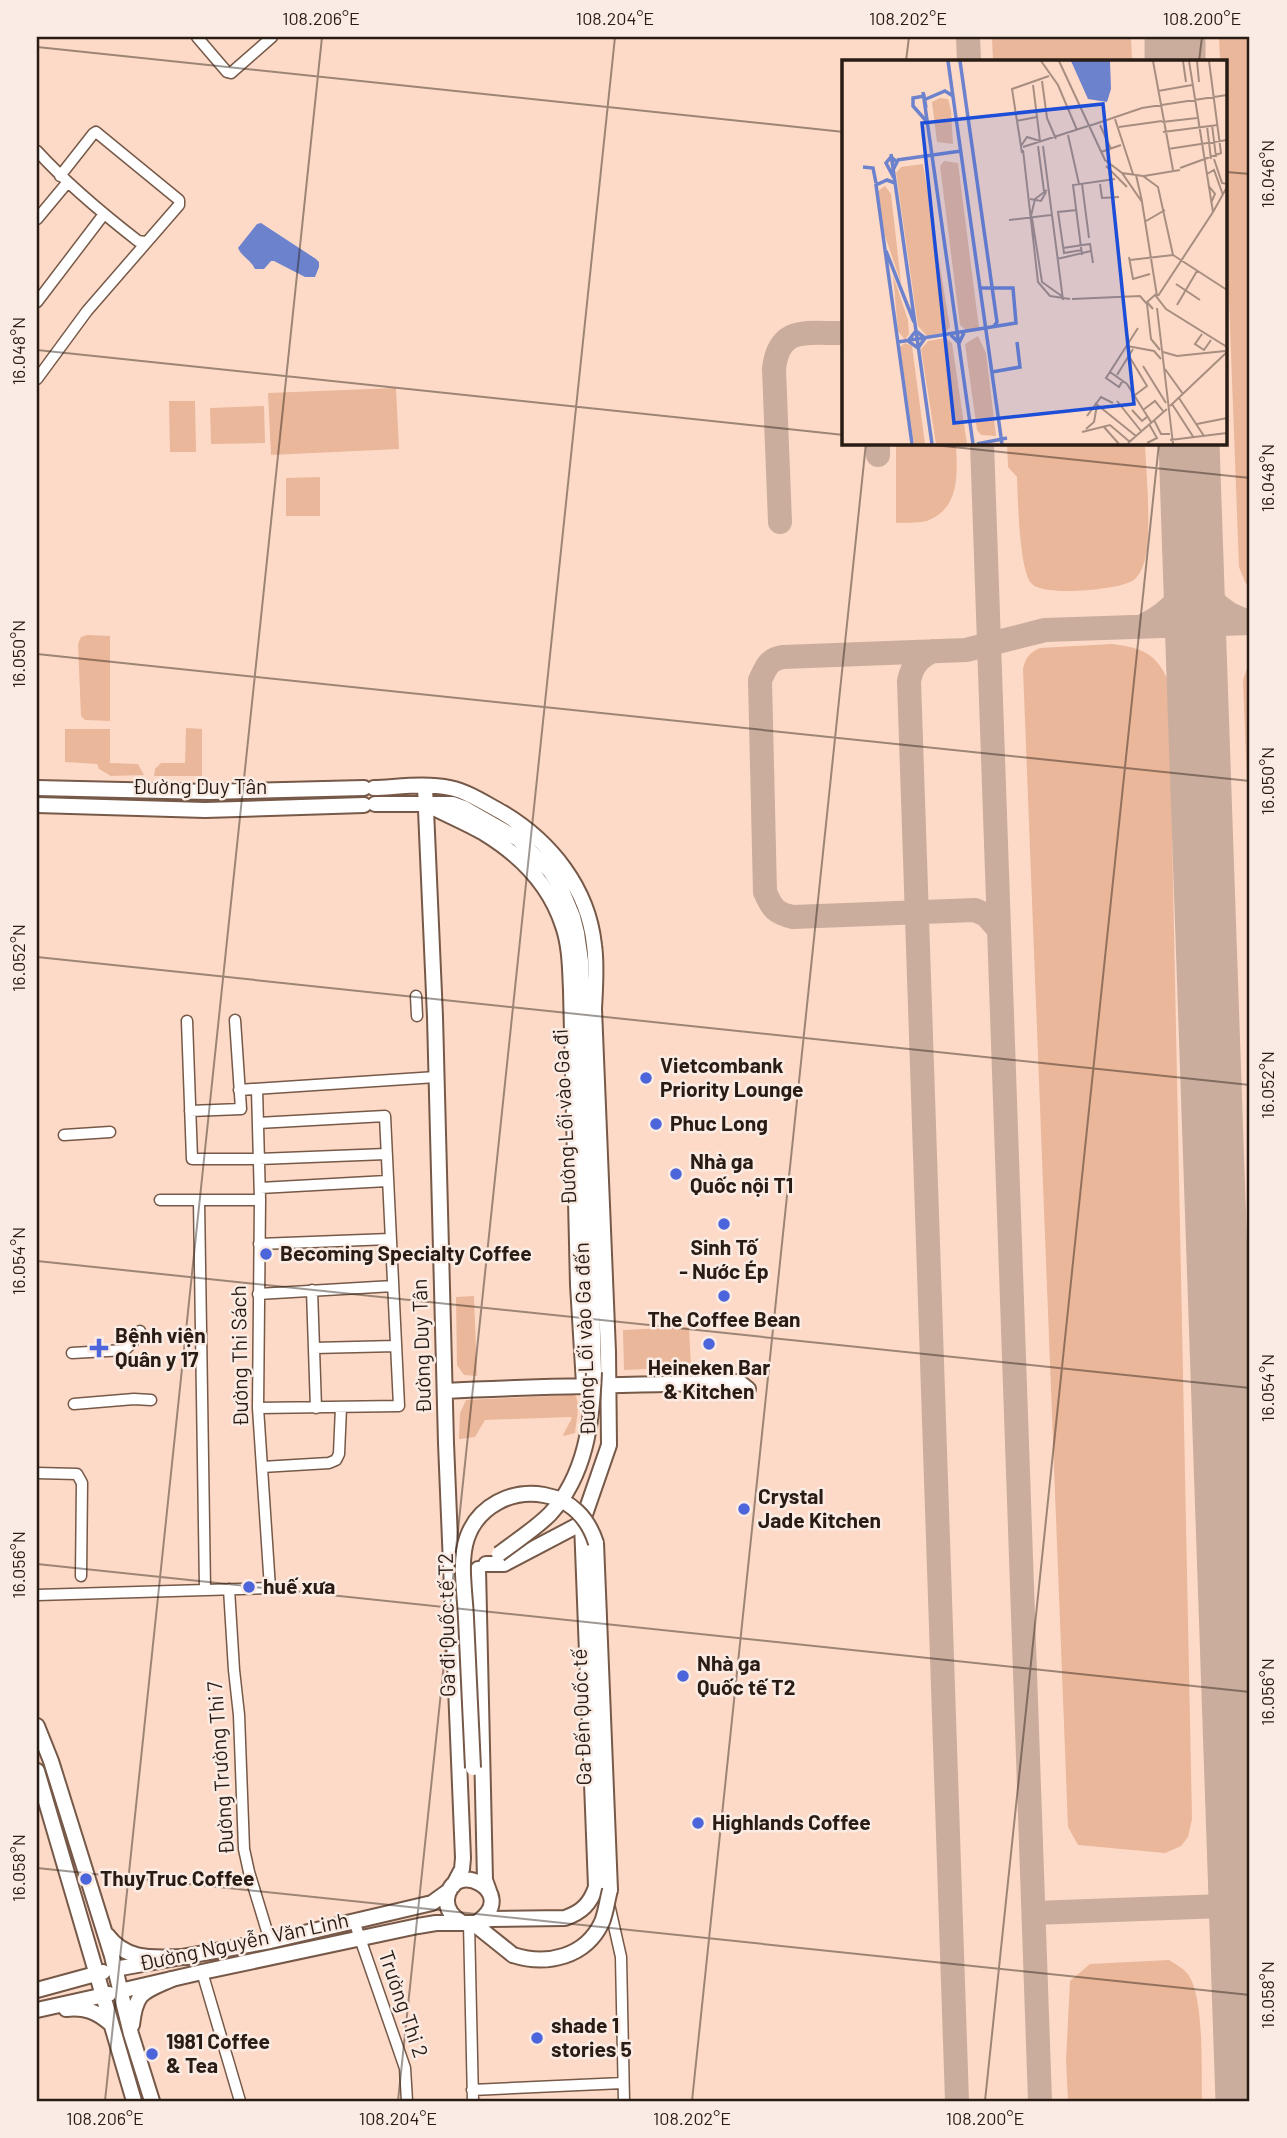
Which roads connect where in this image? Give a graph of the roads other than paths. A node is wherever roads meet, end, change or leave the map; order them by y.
1 (197, 37) edge
2 (272, 37) edge
3 (37, 151) edge
4 (63, 180) junction
5 (104, 214) junction
6 (37, 219) edge
7 (145, 242) junction
8 (37, 302) edge
9 (37, 379) edge
10 (425, 787) junction
11 (37, 788) edge
12 (291, 790) junction
13 (425, 804) junction
14 (37, 805) edge
15 (291, 807) junction
16 (416, 996) dead end
17 (417, 1016) dead end
18 (235, 1020) dead end
19 (187, 1021) dead end
20 (436, 1077) junction
21 (257, 1089) junction
22 (239, 1090) junction
23 (190, 1111) junction
24 (258, 1124) junction
25 (110, 1132) dead end
26 (64, 1135) dead end
27 (386, 1154) junction
28 (259, 1159) junction
29 (387, 1181) junction
30 (260, 1188) junction
31 (160, 1200) dead end
32 (260, 1200) junction
33 (199, 1201) junction
34 (390, 1239) junction
35 (259, 1244) junction
36 (393, 1286) junction
37 (312, 1290) junction
38 (258, 1294) junction
39 (139, 1331) dead end
40 (396, 1346) junction
41 (314, 1348) junction
42 (72, 1353) dead end
43 (584, 1384) junction
44 (608, 1386) junction
45 (748, 1389) dead end
46 (445, 1391) junction
47 (151, 1400) dead end
48 (74, 1404) dead end
49 (341, 1407) junction
50 (258, 1408) junction
51 (316, 1408) junction
52 (262, 1467) junction
53 (37, 1473) edge
54 (582, 1523) junction
55 (596, 1543) joint
56 (482, 1566) junction
57 (452, 1569) junction
58 (81, 1576) dead end
59 (205, 1589) junction
60 (229, 1589) junction
61 (37, 1595) edge
62 (37, 1727) edge
63 (37, 1771) edge
64 (41, 1803) edge
65 (599, 1867) junction
66 (456, 1885) junction
67 (489, 1891) junction
68 (354, 1921) junction
69 (471, 1922) junction
70 (82, 1925) junction
71 (103, 1928) junction
72 (360, 1938) junction
73 (270, 1941) junction
74 (188, 1957) junction
75 (115, 1969) junction
76 (202, 1972) junction
77 (96, 1973) junction
78 (172, 1979) junction
79 (72, 1980) junction
80 (37, 1990) edge
81 (120, 1991) junction
82 (102, 1996) junction
83 (37, 2010) edge
84 (112, 2025) junction
85 (131, 2034) junction
86 (623, 2083) junction
87 (473, 2096) edge
88 (134, 2101) edge
89 (152, 2101) edge
90 (240, 2101) edge
91 (407, 2101) edge
92 (624, 2101) edge

1 - 2 street
3 - 4 street
4 - 5 street
4 - 6 street
4 - 7 street
5 - 7 street
5 - 8 street
7 - 9 street
10 - 12 street, Đường Duy Tân
10 - 13 street, Đường Duy Tân
10 - 44 street, Đường Lối vào Ga đến
11 - 12 street, Đường Duy Tân
12 - 15 street
13 - 15 street, Đường Duy Tân
13 - 20 street, Đường Duy Tân
13 - 43 street
13 - 56 street, Đường Lối vào Ga đi, bridge
14 - 15 street, Đường Duy Tân
16 - 17 street
18 - 22 street
19 - 23 street
20 - 21 street
20 - 46 street, Đường Duy Tân
21 - 22 street
21 - 24 street, Đường Thi Sách
22 - 23 street
23 - 28 street
24 - 27 street
24 - 28 street, Đường Thi Sách
25 - 26 street
27 - 28 street
27 - 29 street
28 - 30 street, Đường Thi Sách
29 - 30 street
29 - 34 street
30 - 32 street, Đường Thi Sách
31 - 33 street
32 - 33 street
32 - 35 street, Đường Thi Sách
33 - 59 street
34 - 35 street
34 - 36 street
35 - 38 street, Đường Thi Sách
36 - 37 street
36 - 40 street
37 - 38 street
37 - 41 street
38 - 50 street, Đường Thi Sách
39 - 42 street
40 - 41 street
40 - 49 street
41 - 51 street
43 - 44 street
43 - 46 street
44 - 45 street
44 - 54 street, Đường Lối vào Ga đến
46 - 57 street, Đường Duy Tân
47 - 48 street
49 - 51 street
49 - 52 street
50 - 51 street
50 - 52 street, Đường Thi Sách
52 - 60 street, Đường Thi Sách
53 - 58 street
54 - 56 street
54 - 65 street, Đường Lối vào Ga đến
55 - 66 street, Ga đi Quốc tế T2, bridge
55 - 69 street, Ga Đến Quốc tế, bridge
56 - 57 street
56 - 67 street
57 - 66 street, Đường Duy Tân
59 - 60 street
59 - 61 street
60 - 73 street, Đường Trường Thi 7
62 - 71 street
63 - 64 street
64 - 70 street
65 - 69 street, Đường Lối vào Ga đến
65 - 86 street
66 - 67 street
66 - 68 street, Đường Nguyễn Văn Linh
66 - 69 street
67 - 69 street
68 - 72 street, Trường Thi 2
68 - 73 street, Đường Nguyễn Văn Linh
69 - 72 street, Đường Nguyễn Văn Linh
69 - 87 street
70 - 77 street
70 - 79 street
71 - 74 street
71 - 75 street
72 - 76 street, Đường Nguyễn Văn Linh
72 - 91 street, Trường Thi 2
73 - 74 street, Đường Nguyễn Văn Linh
74 - 75 street, Đường Nguyễn Văn Linh
75 - 77 street, Đường Nguyễn Văn Linh
75 - 81 street
76 - 78 street, Đường Nguyễn Văn Linh
76 - 90 street
77 - 79 street, Đường Nguyễn Văn Linh
77 - 82 street
78 - 81 street, Đường Nguyễn Văn Linh
78 - 85 street
79 - 80 street, Đường Nguyễn Văn Linh
81 - 82 street, Đường Nguyễn Văn Linh
81 - 85 street
82 - 83 street, Đường Nguyễn Văn Linh
82 - 84 street
83 - 84 street
84 - 88 street
85 - 89 street
86 - 87 street
86 - 92 street

